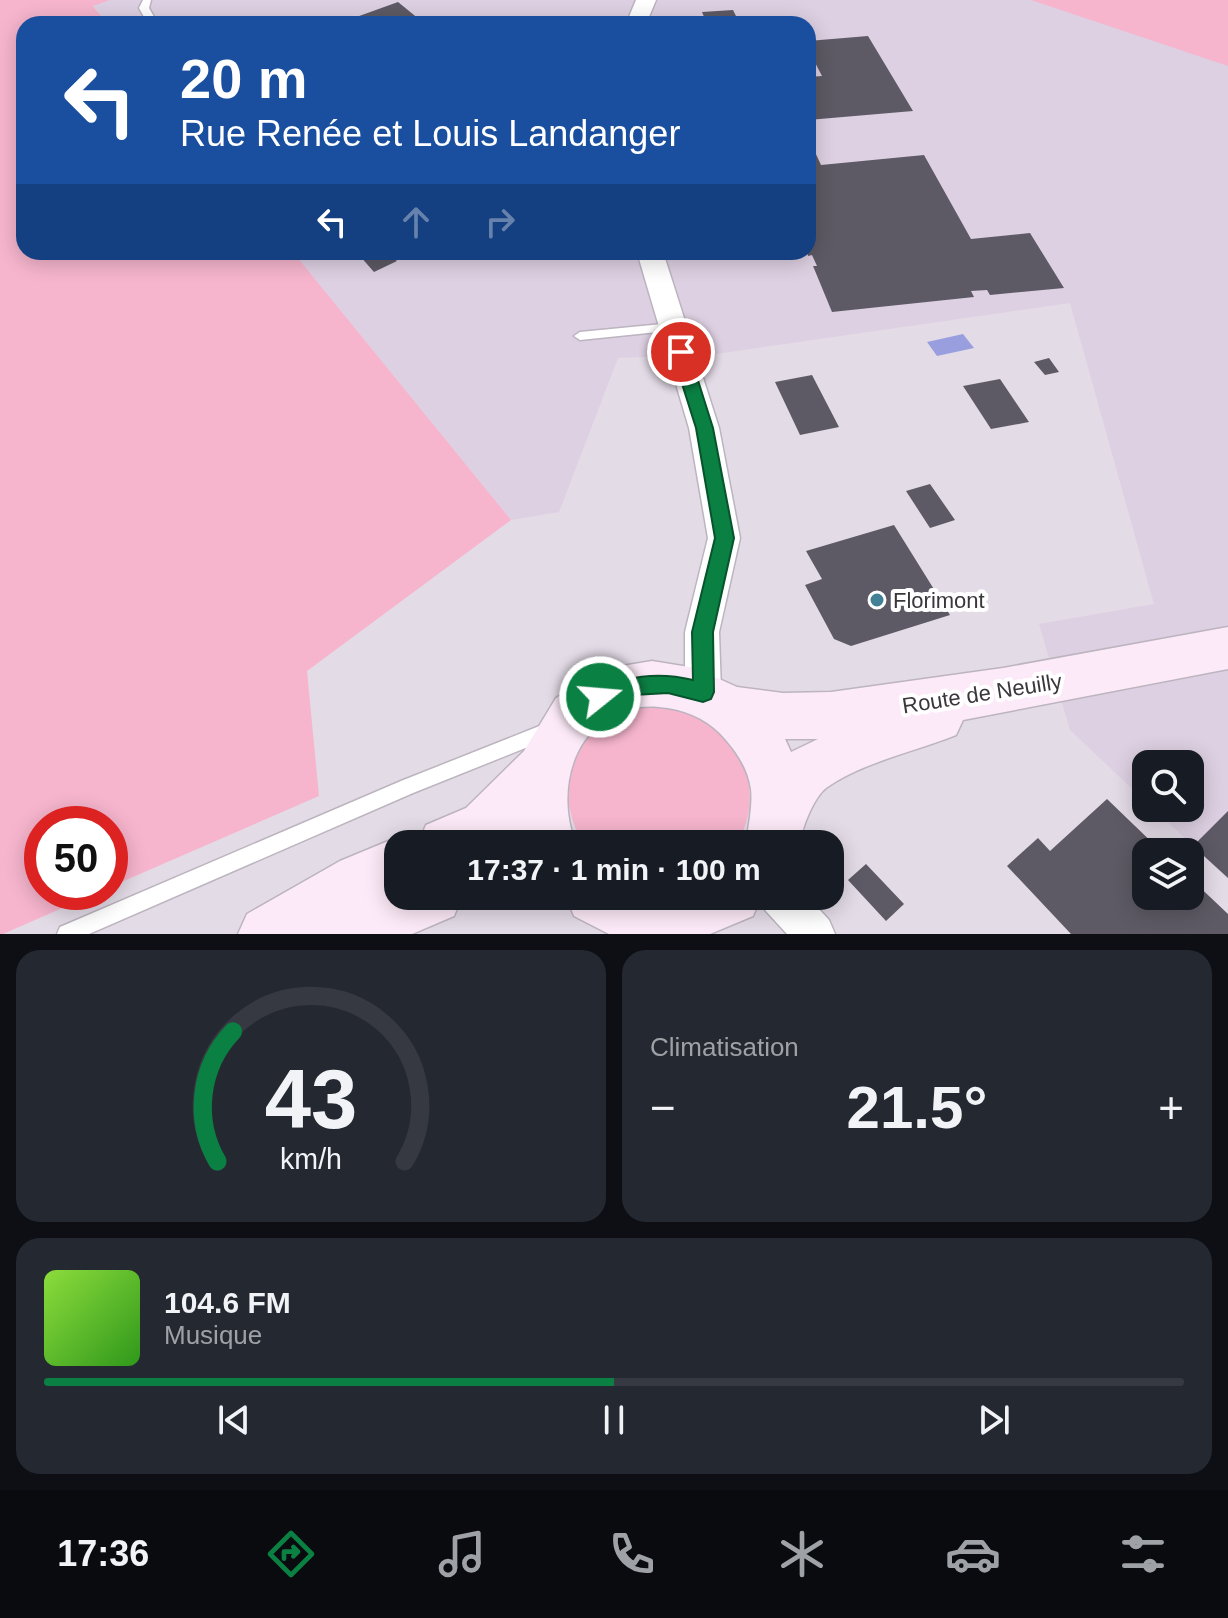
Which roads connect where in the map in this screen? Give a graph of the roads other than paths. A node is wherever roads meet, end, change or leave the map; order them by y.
1 (652, 260) edge
2 (673, 327) junction
3 (580, 336) dead end
4 (1228, 648) edge
5 (1026, 689) junction
6 (719, 701) junction
7 (566, 723) junction
8 (543, 768) junction
9 (478, 830) edge
10 (546, 830) edge
11 (776, 830) edge
12 (776, 830) edge
13 (384, 870) edge
14 (401, 910) edge
15 (622, 910) edge
16 (705, 910) edge
17 (792, 910) edge
18 (67, 934) edge
19 (267, 934) edge
20 (345, 934) edge
21 (815, 934) edge

1 - 2 street
2 - 3 lane
2 - 6 street
4 - 5 main road, Route de Neuilly
5 - 6 main road, Route de Neuilly
5 - 12 main road
6 - 7 main road, Route de Neuilly
6 - 11 main road
7 - 8 main road
7 - 18 lane
8 - 9 main road
8 - 10 main road
13 - 19 main road
14 - 20 main road
15 - 16 main road
17 - 21 street

